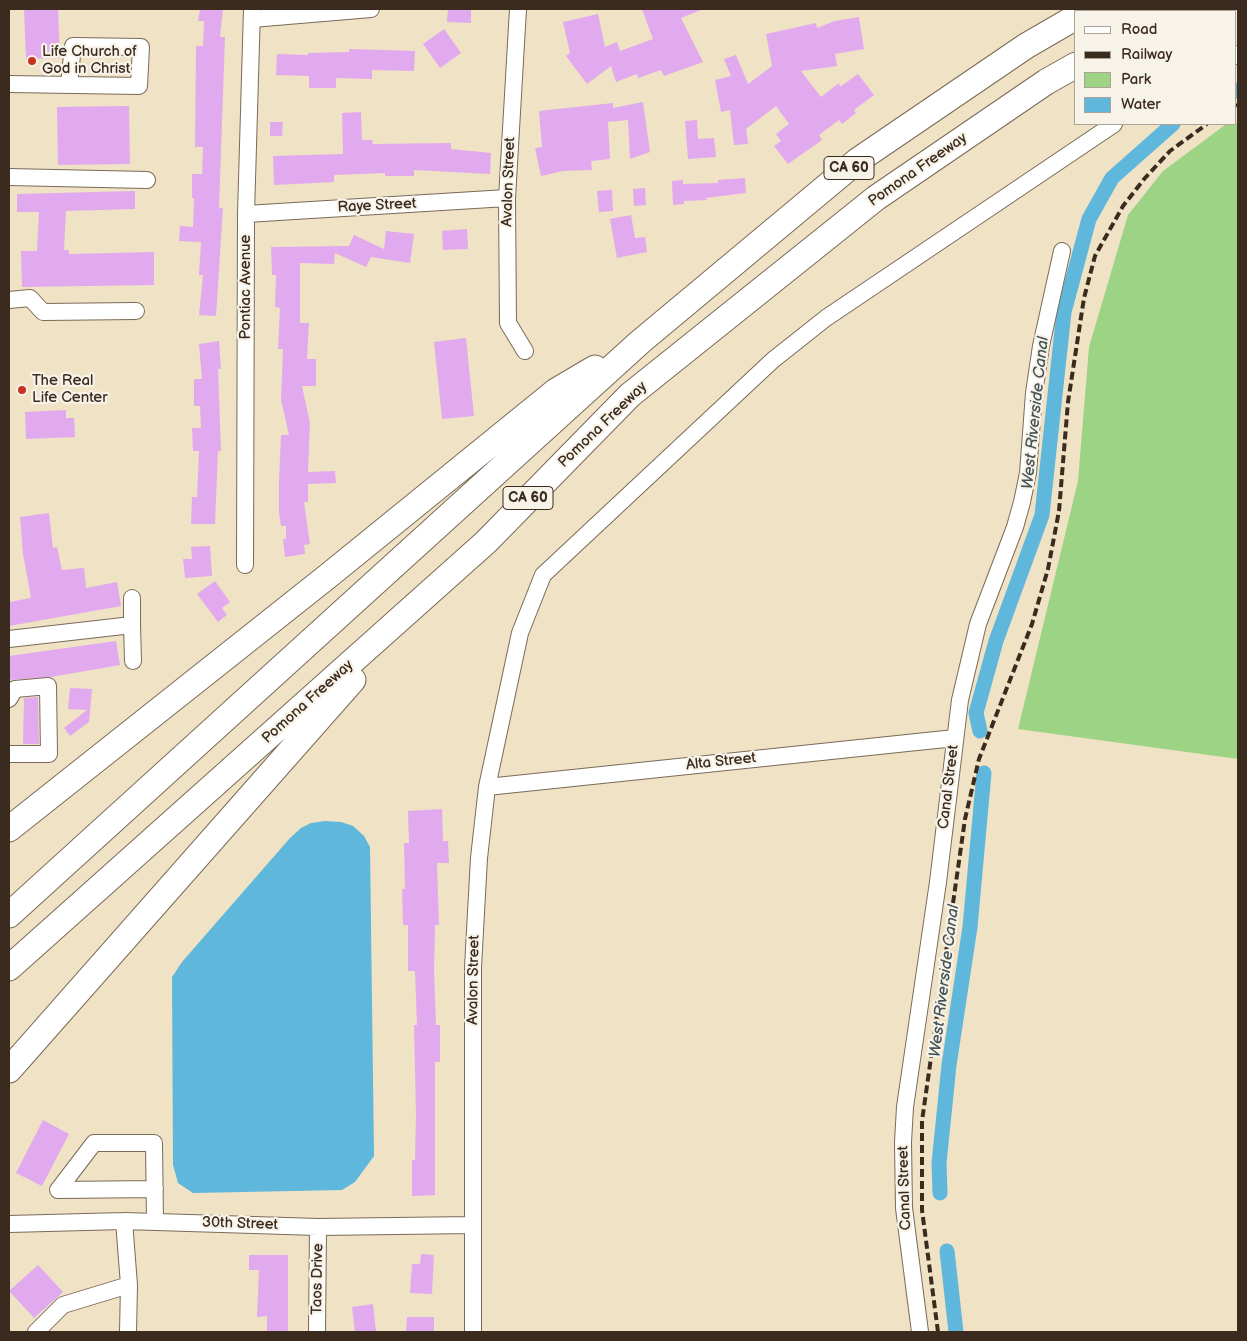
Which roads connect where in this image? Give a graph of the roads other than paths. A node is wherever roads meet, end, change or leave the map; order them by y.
1 (371, 9) edge
2 (518, 9) edge
3 (252, 14) edge
4 (1074, 18) edge
5 (1074, 65) edge
6 (9, 84) edge
7 (69, 84) junction
8 (1113, 125) edge
9 (9, 177) edge
10 (147, 180) dead end
11 (507, 198) junction
12 (246, 214) junction
13 (1062, 251) dead end
14 (9, 300) edge
15 (136, 311) dead end
16 (640, 342) junction
17 (525, 351) dead end
18 (486, 542) junction
19 (245, 565) dead end
20 (132, 598) dead end
21 (132, 625) junction
22 (9, 640) edge
23 (133, 661) dead end
24 (9, 699) edge
25 (955, 738) junction
26 (9, 754) edge
27 (487, 787) junction
28 (9, 829) edge
29 (9, 915) edge
30 (9, 968) edge
31 (9, 1070) edge
32 (155, 1189) junction
33 (124, 1221) junction
34 (155, 1222) junction
35 (9, 1224) edge
36 (472, 1225) junction
37 (318, 1227) junction
38 (129, 1286) junction
39 (36, 1332) edge
40 (128, 1332) edge
41 (317, 1332) edge
42 (473, 1332) edge
43 (920, 1332) edge

1 - 3 street
2 - 11 street, Avalon Street
3 - 12 street, Pontiac Avenue
4 - 16 highway, CA 60
5 - 18 highway, Pomona Freeway / CA 60
6 - 7 street
7 - 7 street
8 - 27 street, Avalon Street
9 - 10 street
11 - 12 street, Raye Street
11 - 17 street, Avalon Street
12 - 19 street, Pontiac Avenue
13 - 25 street, Canal Street
14 - 15 street
16 - 28 highway
16 - 29 highway, CA 60
18 - 30 highway, Pomona Freeway / CA 60
18 - 31 highway
20 - 21 street
21 - 22 street
21 - 23 street
24 - 26 street
25 - 27 street, Alta Street
25 - 43 street, Canal Street
27 - 36 street, Avalon Street
32 - 32 street
32 - 34 street
33 - 34 street, 30th Street
33 - 35 street, 30th Street
33 - 38 street
34 - 37 street, 30th Street
36 - 37 street, 30th Street
36 - 42 street, Avalon Street
37 - 41 street, Taos Drive
38 - 39 street
38 - 40 street

